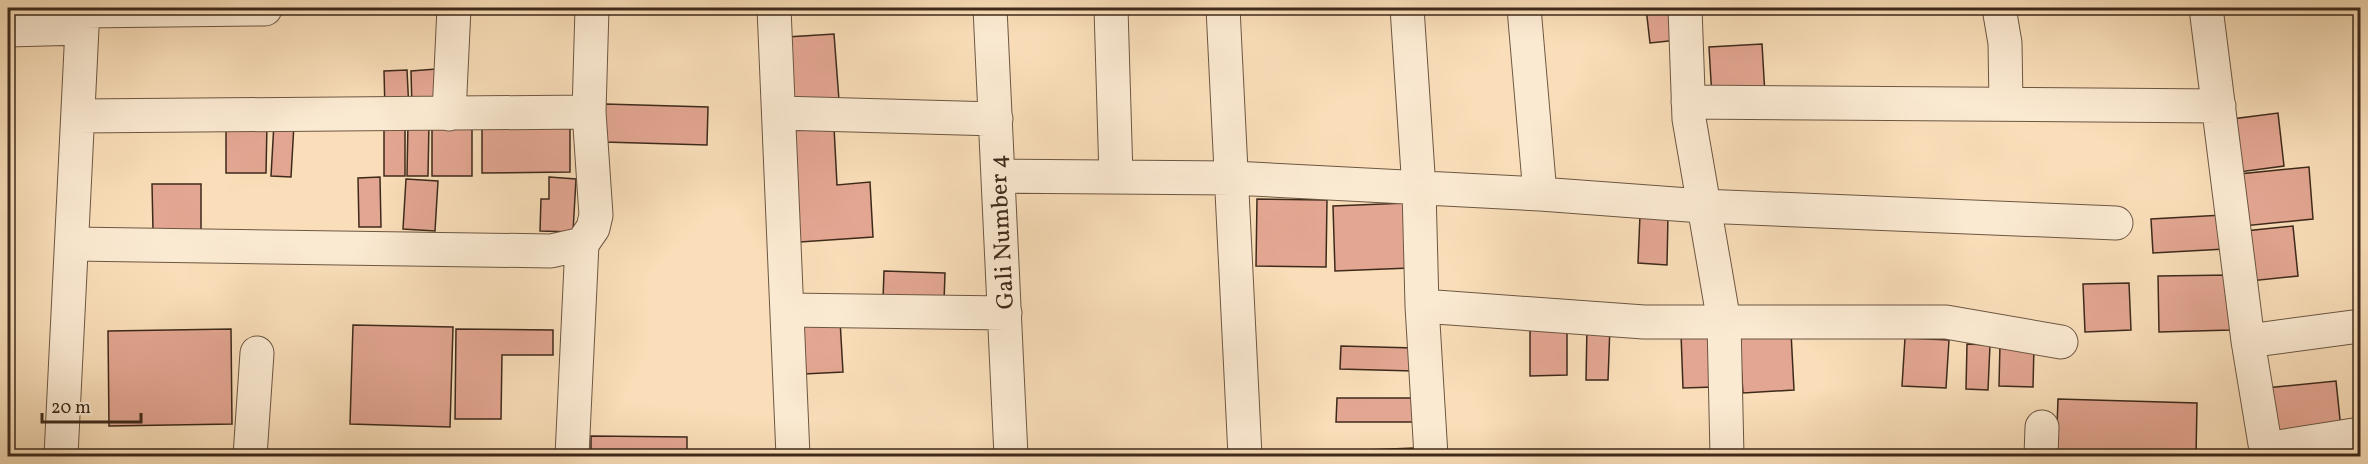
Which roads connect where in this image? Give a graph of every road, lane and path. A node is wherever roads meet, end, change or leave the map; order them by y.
1 (454, 8) edge
2 (592, 8) edge
3 (774, 8) edge
4 (990, 8) edge
5 (1111, 8) edge
6 (1224, 8) edge
7 (1407, 8) edge
8 (1524, 8) edge
9 (1685, 8) edge
10 (1999, 8) edge
11 (2206, 8) edge
12 (265, 9) edge
13 (83, 15) edge
14 (8, 30) edge
15 (1688, 102) junction
16 (2006, 104) junction
17 (2219, 105) junction
18 (589, 112) junction
19 (779, 113) junction
20 (449, 114) junction
21 (79, 116) junction
22 (996, 119) junction
23 (999, 176) junction
24 (1116, 177) junction
25 (1233, 178) junction
26 (1419, 189) junction
27 (1540, 194) junction
28 (1702, 206) junction
29 (2116, 223) dead end
30 (73, 244) junction
31 (582, 244) junction
32 (1422, 306) junction
33 (788, 310) junction
34 (1005, 313) junction
35 (1724, 322) junction
36 (2361, 326) edge
37 (2248, 341) junction
38 (2061, 342) dead end
39 (257, 353) dead end
40 (2361, 434) edge
41 (2267, 452) edge
42 (61, 456) edge
43 (250, 456) edge
44 (572, 456) edge
45 (793, 456) edge
46 (1011, 456) edge
47 (1245, 456) edge
48 (1431, 456) edge
49 (1727, 456) edge

1 - 20 street
2 - 18 street
3 - 19 street
4 - 22 street, Gali Number 4
5 - 24 street
6 - 25 street
7 - 26 street
8 - 27 street
9 - 15 street
10 - 16 street
11 - 17 street
12 - 13 street
13 - 14 street
13 - 21 street
15 - 16 street
15 - 28 street
16 - 17 street
17 - 37 street
18 - 20 street
18 - 31 street
19 - 22 street
19 - 33 street
20 - 21 street
21 - 30 street
22 - 23 street, Gali Number 4
23 - 24 street
23 - 34 street, Gali Number 4
24 - 25 street
25 - 26 street
25 - 47 street
26 - 27 street
26 - 32 street
27 - 28 street
28 - 29 street
28 - 35 street
30 - 31 street
30 - 42 street
31 - 44 street
32 - 35 street
32 - 48 street
33 - 34 street
33 - 45 street
34 - 46 street, Gali Number 4
35 - 38 street
35 - 49 street
36 - 37 street
37 - 41 street
39 - 43 street
40 - 41 street

